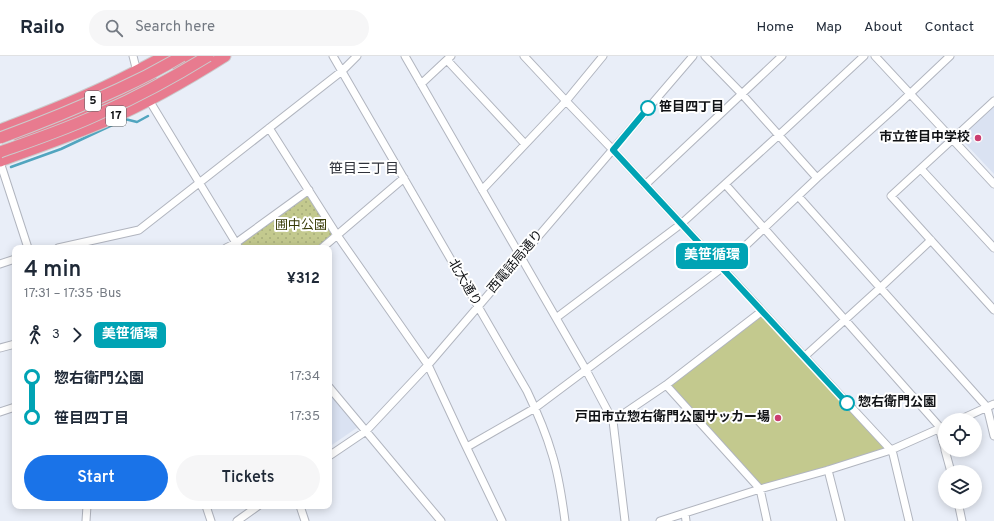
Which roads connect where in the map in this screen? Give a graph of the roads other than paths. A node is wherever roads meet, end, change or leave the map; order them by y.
1 (133, 56) edge
2 (165, 56) edge
3 (191, 56) edge
4 (200, 56) edge
5 (208, 56) edge
6 (225, 56) edge
7 (334, 56) edge
8 (357, 56) edge
9 (405, 56) edge
10 (524, 56) edge
11 (603, 56) edge
12 (693, 56) edge
13 (705, 56) edge
14 (782, 56) edge
15 (864, 56) edge
16 (875, 56) edge
17 (950, 56) edge
18 (449, 58) edge
19 (177, 61) edge
20 (138, 71) junction
21 (342, 71) junction
22 (191, 77) junction
23 (151, 80) dead end
24 (421, 84) junction
25 (741, 93) junction
26 (910, 93) junction
27 (152, 98) junction
28 (566, 101) junction
29 (994, 101) edge
30 (269, 128) junction
31 (0, 130) edge
32 (780, 135) junction
33 (20, 137) dead end
34 (0, 138) edge
35 (953, 139) junction
36 (525, 144) junction
37 (613, 150) junction
38 (0, 152) edge
39 (1, 167) edge
40 (921, 169) junction
41 (404, 178) junction
42 (817, 178) junction
43 (200, 183) junction
44 (725, 184) junction
45 (994, 184) edge
46 (645, 185) junction
47 (309, 190) junction
48 (482, 190) junction
49 (798, 196) junction
50 (681, 224) junction
51 (764, 228) junction
52 (337, 235) junction
53 (931, 240) junction
54 (27, 245) edge
55 (72, 245) edge
56 (237, 245) edge
57 (239, 245) edge
58 (325, 245) edge
59 (994, 248) edge
60 (520, 257) junction
61 (12, 260) edge
62 (0, 264) edge
63 (722, 268) junction
64 (880, 288) junction
65 (478, 307) junction
66 (762, 310) junction
67 (994, 310) edge
68 (556, 318) junction
69 (845, 320) junction
70 (12, 345) edge
71 (0, 348) edge
72 (804, 357) junction
73 (428, 365) junction
74 (586, 370) junction
75 (666, 385) junction
76 (332, 391) edge
77 (991, 406) edge
78 (12, 408) edge
79 (535, 408) junction
80 (0, 412) edge
81 (975, 413) edge
82 (613, 421) junction
83 (938, 425) edge
84 (938, 429) edge
85 (366, 431) junction
86 (994, 436) edge
87 (466, 447) junction
88 (891, 450) junction
89 (332, 454) edge
90 (828, 470) junction
91 (760, 489) junction
92 (87, 509) edge
93 (207, 509) edge
94 (254, 509) edge
95 (301, 509) edge
96 (959, 509) edge
97 (685, 513) junction
98 (86, 521) edge
99 (211, 521) edge
100 (237, 521) edge
101 (305, 521) edge
102 (441, 521) edge
103 (502, 521) edge
104 (565, 521) edge
105 (625, 521) edge
106 (660, 521) edge
107 (686, 521) edge
108 (767, 521) edge
109 (841, 521) edge
110 (909, 521) edge
111 (962, 521) edge

1 - 20 street
2 - 20 highway, 17
3 - 19 highway
4 - 19 highway
5 - 38 highway, 5, bridge
6 - 22 highway, 17
7 - 21 street, 北大通り
8 - 21 street
9 - 24 street
10 - 28 street
11 - 28 street
12 - 37 street, 西電話局通り
13 - 25 street
14 - 25 street
15 - 32 street
16 - 26 street
17 - 26 street
18 - 24 street
18 - 36 street
19 - 22 highway
19 - 34 highway, 5, bridge
20 - 27 highway
20 - 31 highway, 17
21 - 30 street
21 - 41 street, 北大通り
22 - 27 highway, 17
23 - 33 highway, 17
24 - 48 street
25 - 32 street
25 - 46 street
26 - 35 street
26 - 42 street
27 - 39 highway, 17
27 - 43 street
28 - 36 street
28 - 37 street
29 - 35 street
30 - 43 street
30 - 47 street
32 - 42 street
32 - 44 street
35 - 40 street
35 - 45 street
36 - 48 street
37 - 46 street
37 - 60 street, 西電話局通り
39 - 54 street
40 - 53 street
40 - 59 street
41 - 52 street
41 - 65 street, 北大通り
42 - 49 street
43 - 55 street
43 - 56 street
44 - 50 street
44 - 51 street
46 - 50 street
47 - 52 street
47 - 57 street
48 - 60 street
49 - 51 street
49 - 64 street
50 - 63 street
50 - 68 street
51 - 63 street
51 - 69 street
52 - 58 street
52 - 73 street
53 - 64 street
53 - 67 street
60 - 65 street, 西電話局通り
60 - 68 street
61 - 62 street
63 - 66 street
63 - 74 street
64 - 69 street
64 - 77 street
65 - 73 street, 西電話局通り
65 - 79 street, 北大通り
66 - 72 street
66 - 75 street
68 - 74 street
69 - 72 street
69 - 83 street
70 - 71 street
72 - 88 street
73 - 85 street, 西電話局通り
73 - 87 street
74 - 79 street
74 - 82 street
75 - 82 street
75 - 91 street
76 - 85 street
77 - 81 street
77 - 86 street
78 - 80 street
79 - 87 street
79 - 104 street, 北大通り
82 - 105 street
84 - 88 street
85 - 89 street, 西電話局通り
85 - 102 street
87 - 103 street
88 - 90 street
88 - 110 street
90 - 91 street
90 - 109 street
91 - 97 street
91 - 108 street
92 - 98 street
93 - 99 street
94 - 100 street
95 - 101 street
96 - 111 street
97 - 106 street
97 - 107 street

